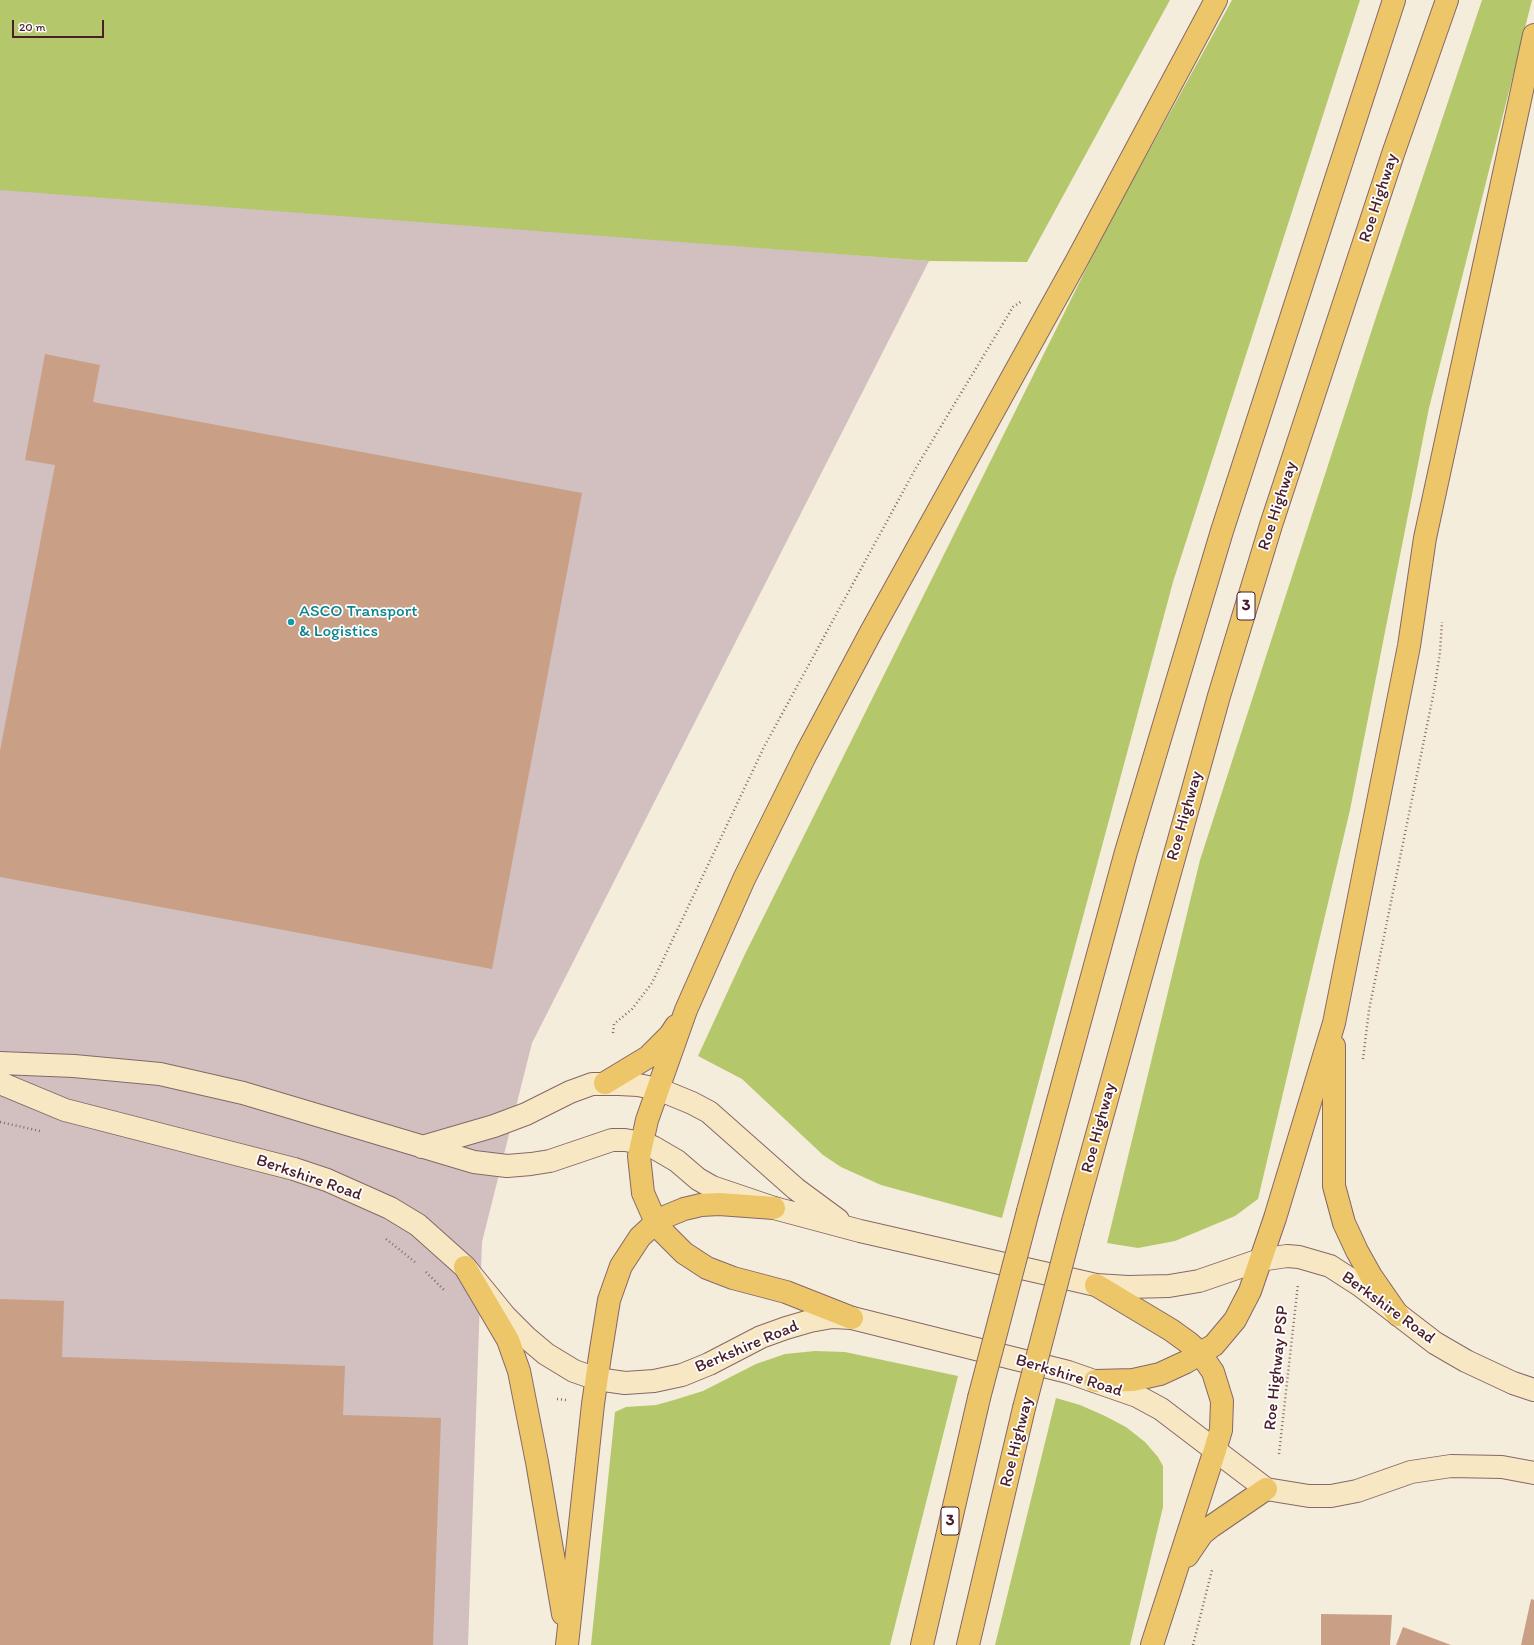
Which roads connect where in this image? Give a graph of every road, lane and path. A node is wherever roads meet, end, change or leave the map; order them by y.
1 (1216, 0) edge
2 (1394, 0) edge
3 (1447, 0) edge
4 (1534, 35) edge
5 (1026, 298) dead end
6 (686, 1010) junction
7 (1334, 1023) junction
8 (613, 1033) dead end
9 (0, 1063) edge
10 (0, 1083) edge
11 (605, 1083) junction
12 (658, 1089) junction
13 (0, 1122) edge
14 (44, 1132) dead end
15 (642, 1143) junction
16 (422, 1147) junction
17 (774, 1208) junction
18 (657, 1222) junction
19 (860, 1231) junction
20 (385, 1239) dead end
21 (1260, 1260) junction
22 (420, 1265) dead end
23 (465, 1267) junction
24 (425, 1270) dead end
25 (1298, 1284) dead end
26 (1096, 1285) junction
27 (446, 1291) dead end
28 (1398, 1315) junction
29 (852, 1318) junction
30 (1200, 1354) junction
31 (597, 1379) junction
32 (1095, 1381) junction
33 (1534, 1390) edge
34 (1215, 1450) junction
35 (1279, 1454) dead end
36 (1534, 1473) edge
37 (1266, 1489) junction
38 (1213, 1565) dead end
39 (1174, 1574) junction
40 (567, 1643) edge
41 (922, 1645) edge
42 (968, 1645) edge
43 (1152, 1645) edge
44 (1193, 1645) edge

1 - 6 highway
2 - 41 highway, 3, bridge
3 - 42 highway, Roe Highway / 3, bridge
4 - 7 highway
5 - 8 path
6 - 11 highway
6 - 12 highway
7 - 21 highway
7 - 28 highway
9 - 16 main road, Berkshire Road
10 - 23 main road, Berkshire Road
11 - 12 main road, Berkshire Road
11 - 16 main road, Berkshire Road
12 - 15 highway
12 - 19 main road, Berkshire Road
13 - 14 path
15 - 16 main road, Berkshire Road
15 - 17 main road, Berkshire Road
15 - 18 highway
17 - 18 highway
17 - 19 main road, Berkshire Road
18 - 29 highway
18 - 31 highway
19 - 26 main road, Berkshire Road
20 - 22 path
21 - 26 main road, Berkshire Road
21 - 28 main road, Berkshire Road
21 - 30 highway
23 - 31 main road, Berkshire Road
23 - 40 highway
24 - 27 path
25 - 35 path, Roe Highway PSP
26 - 30 highway
28 - 33 main road, Berkshire Road
29 - 31 main road, Berkshire Road
29 - 32 main road, Berkshire Road
30 - 32 highway
30 - 34 highway
31 - 40 highway
32 - 34 main road, Berkshire Road
34 - 37 main road, Berkshire Road
34 - 39 highway
36 - 37 main road, Berkshire Road
37 - 39 highway
38 - 44 path
39 - 43 highway

